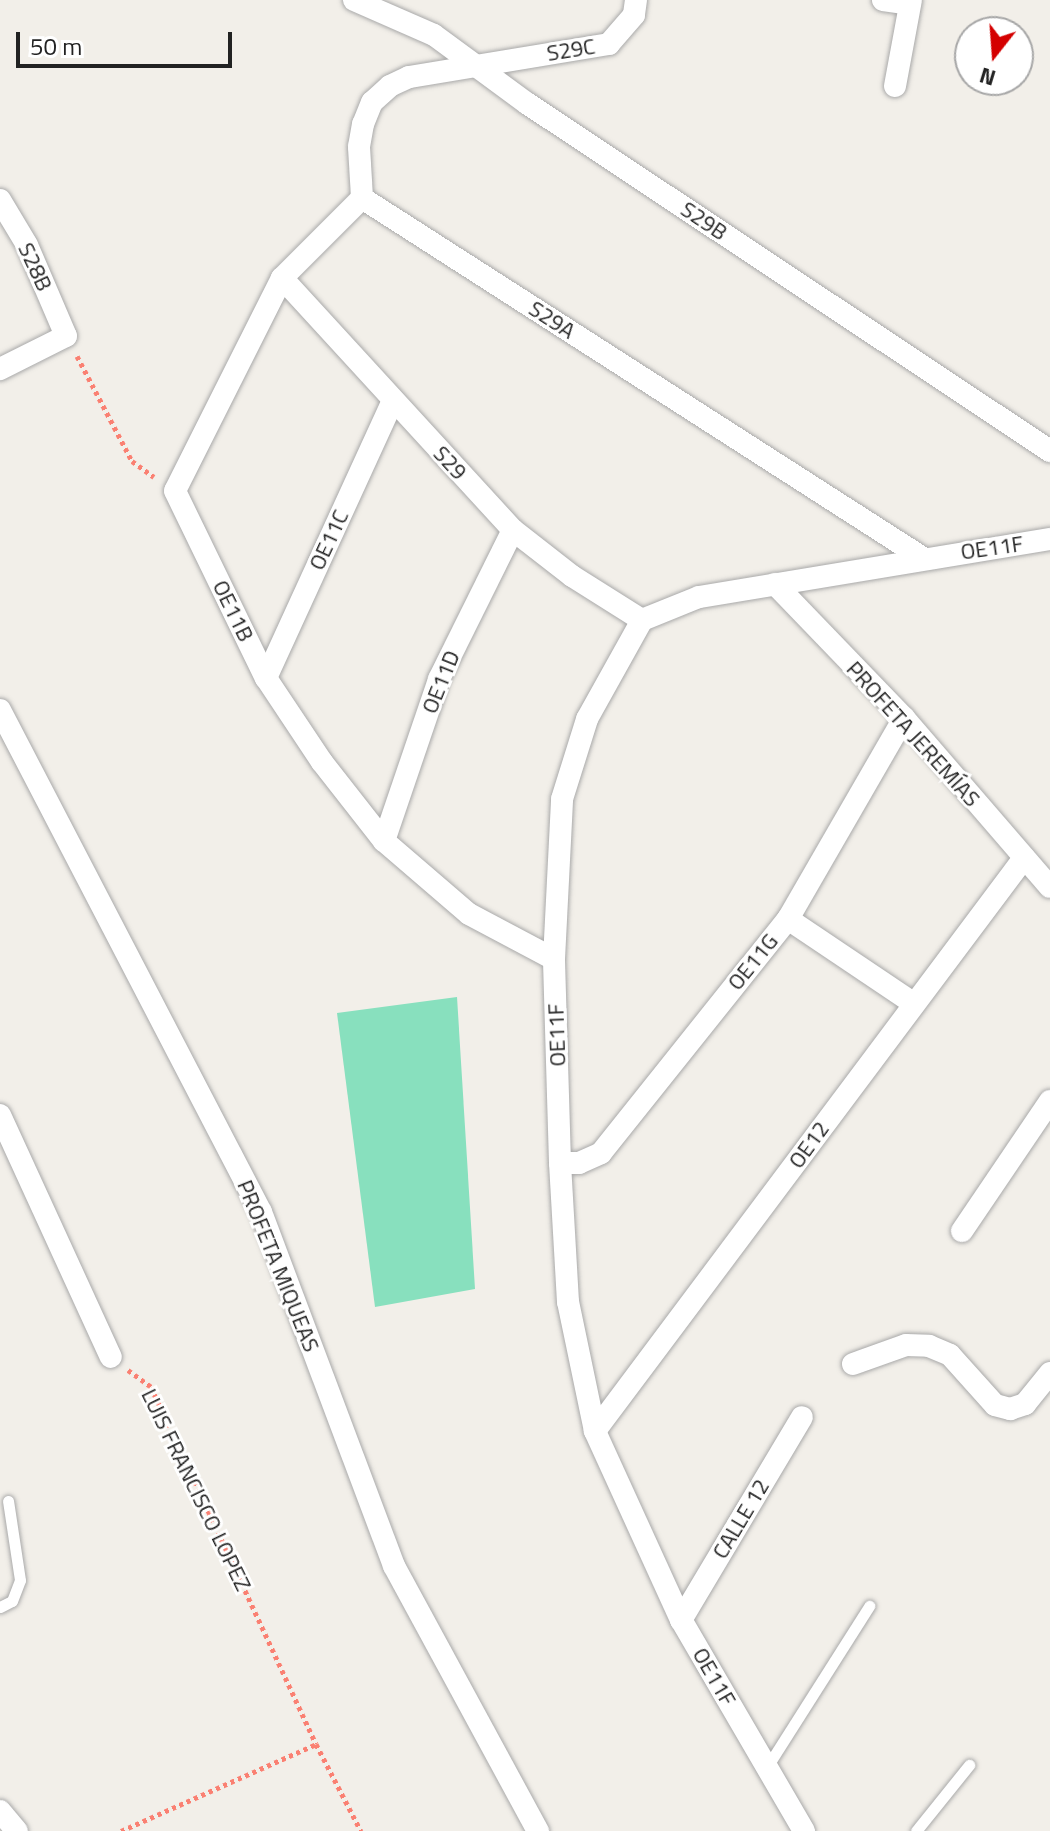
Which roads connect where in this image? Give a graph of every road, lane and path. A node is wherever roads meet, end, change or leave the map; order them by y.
1 (354, 0) edge
2 (636, 0) edge
3 (883, 0) edge
4 (911, 2) edge
5 (480, 67) junction
6 (895, 86) dead end
7 (362, 198) junction
8 (0, 200) edge
9 (282, 278) junction
10 (66, 336) junction
11 (0, 369) edge
12 (393, 401) junction
13 (1050, 451) edge
14 (175, 491) junction
15 (513, 530) junction
16 (1050, 539) edge
17 (923, 558) junction
18 (775, 584) junction
19 (642, 620) junction
20 (266, 678) junction
21 (0, 710) edge
22 (904, 718) junction
23 (384, 841) junction
24 (1024, 858) junction
25 (1050, 887) edge
26 (788, 919) junction
27 (554, 959) junction
28 (913, 1003) junction
29 (1050, 1101) edge
30 (0, 1115) edge
31 (560, 1163) junction
32 (962, 1231) dead end
33 (111, 1357) joint
34 (853, 1364) dead end
35 (1050, 1373) edge
36 (802, 1417) dead end
37 (595, 1431) junction
38 (8, 1501) dead end
39 (869, 1606) dead end
40 (0, 1607) edge
41 (681, 1620) junction
42 (316, 1744) junction
43 (969, 1765) dead end
44 (767, 1768) junction
45 (0, 1811) edge
46 (17, 1831) edge
47 (121, 1831) edge
48 (361, 1831) edge
49 (538, 1831) edge
50 (804, 1831) edge
51 (916, 1831) edge

1 - 5 street, S29B
2 - 5 street, S29C
3 - 4 street
4 - 6 street
5 - 7 street
5 - 13 street, S29B
7 - 9 street
7 - 17 street, S29A
8 - 10 street, S28B
9 - 12 street, S29
9 - 14 street
10 - 11 street
10 - 14 path
12 - 15 street, S29
12 - 20 street, OE11C
14 - 20 street, OE11B
15 - 19 street, S29
15 - 23 street, OE11D
16 - 17 street, OE11F
17 - 18 street, OE11F
18 - 19 street, OE11F
18 - 22 street, PROFETA JEREMÍAS
19 - 27 street, OE11F
20 - 23 street, OE11B
21 - 49 street, PROFETA MIQUEAS
22 - 24 street, PROFETA JEREMÍAS
22 - 26 street, OE11G
23 - 27 street, OE11B
24 - 25 street, PROFETA JEREMÍAS
24 - 28 street, OE12
26 - 28 street
26 - 31 street, OE11G
27 - 31 street, OE11F
28 - 37 street, OE12
29 - 32 street
30 - 33 street
31 - 37 street, OE11F
33 - 42 path, LUIS FRANCISCO LOPEZ
34 - 35 street
36 - 41 street, CALLE 12
37 - 41 street, OE11F
38 - 40 lane
39 - 44 lane
41 - 44 street, OE11F
42 - 47 path
42 - 48 path, LUIS FRANCISCO LOPEZ
43 - 51 lane
44 - 50 street, OE11F
45 - 46 street

